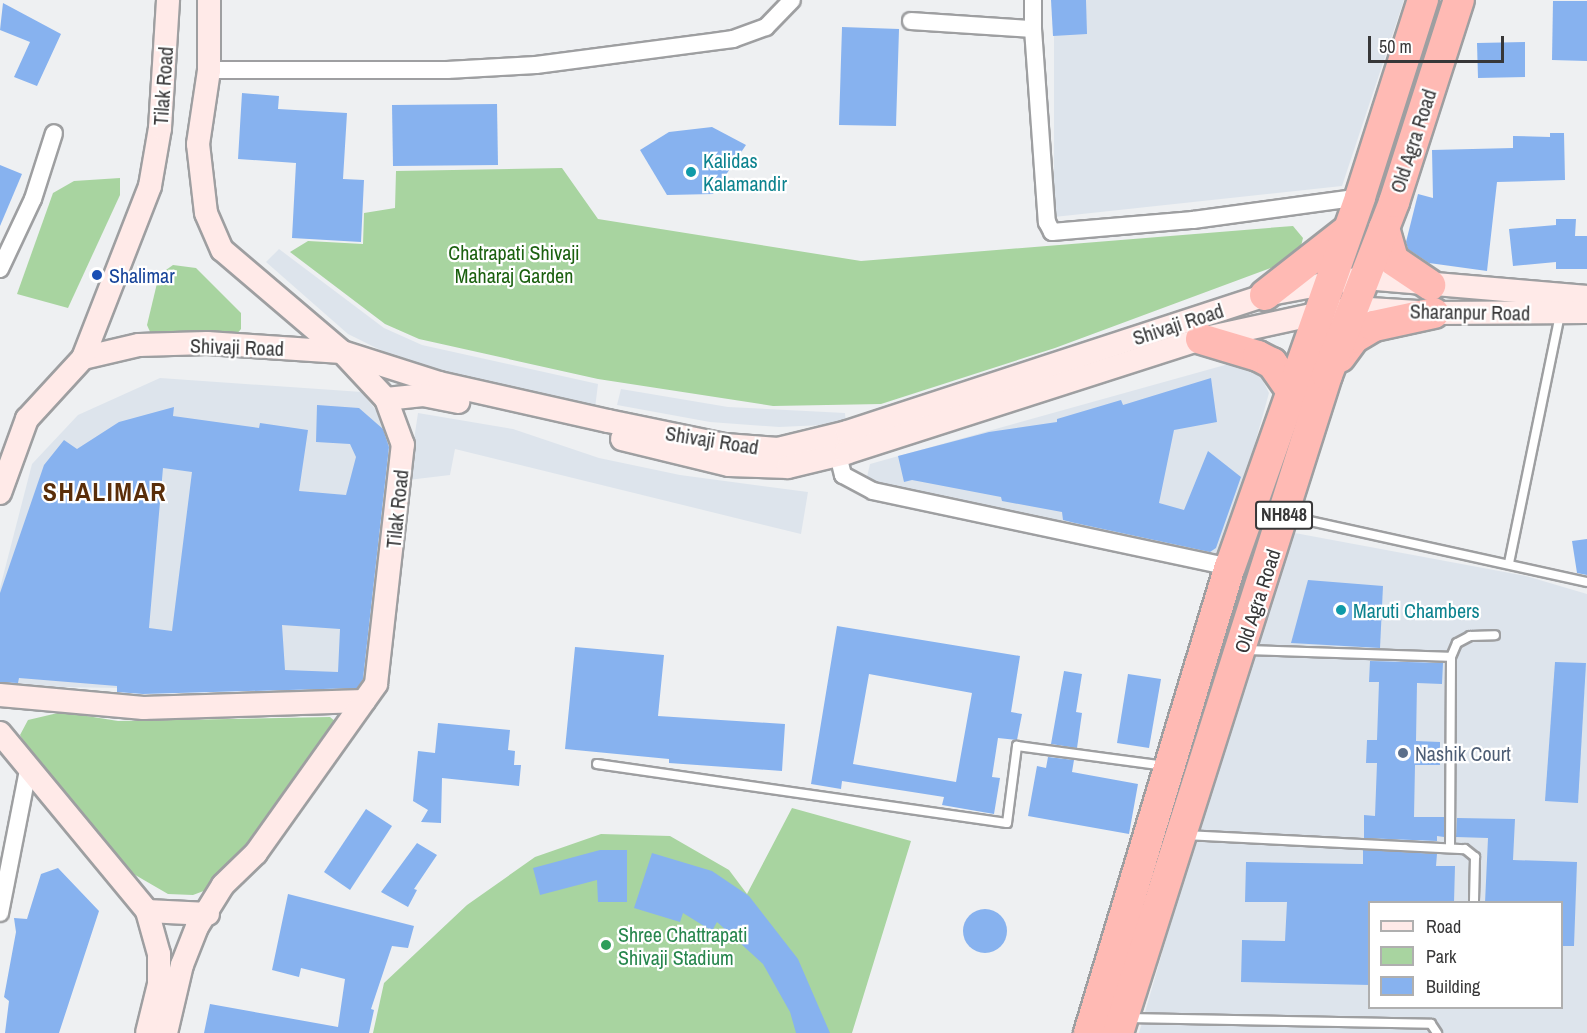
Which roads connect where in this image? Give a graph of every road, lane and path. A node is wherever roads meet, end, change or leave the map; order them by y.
1 (168, 0) edge
2 (209, 0) edge
3 (792, 0) edge
4 (1033, 0) edge
5 (1423, 0) edge
6 (1459, 0) edge
7 (911, 21) dead end
8 (1033, 29) junction
9 (209, 70) junction
10 (54, 133) dead end
11 (1359, 197) junction
12 (1383, 228) junction
13 (1348, 229) junction
14 (0, 269) edge
15 (1365, 278) junction
16 (1329, 283) junction
17 (1265, 295) junction
18 (1587, 297) edge
19 (1432, 299) junction
20 (1353, 308) junction
21 (1587, 312) edge
22 (1560, 313) junction
23 (1317, 314) junction
24 (1201, 339) junction
25 (342, 352) junction
26 (83, 358) junction
27 (1327, 375) junction
28 (1290, 388) junction
29 (386, 399) junction
30 (836, 445) junction
31 (3, 478) edge
32 (1284, 516) junction
33 (1509, 563) junction
34 (1230, 567) junction
35 (1587, 582) edge
36 (1495, 635) dead end
37 (1241, 650) junction
38 (1451, 657) junction
39 (0, 695) edge
40 (364, 701) junction
41 (0, 733) edge
42 (597, 764) dead end
43 (1167, 767) junction
44 (28, 770) junction
45 (1179, 835) junction
46 (1450, 848) junction
47 (1474, 901) edge
48 (147, 911) junction
49 (0, 913) edge
50 (208, 914) junction
51 (1120, 1025) edge
52 (147, 1033) edge
53 (166, 1033) edge
54 (1089, 1033) edge
55 (1437, 1033) edge

1 - 26 main road, Tilak Road
2 - 9 main road, Tilak Road
3 - 9 street
4 - 8 street
5 - 11 highway, Old Agra Road / NH848
6 - 12 highway, Old Agra Road / NH848
7 - 8 street
8 - 11 street
9 - 25 main road, Tilak Road
10 - 14 street
11 - 13 highway, Old Agra Road / NH848
12 - 15 highway, Old Agra Road / NH848
12 - 19 highway
13 - 16 highway, Old Agra Road / NH848
13 - 17 highway
15 - 16 main road, Shivaji Road
15 - 19 main road, Sharanpur Road
15 - 20 highway, Old Agra Road / NH848
16 - 17 main road, Shivaji Road
16 - 23 highway, Old Agra Road / NH848
17 - 30 main road, Shivaji Road
18 - 19 main road, Sharanpur Road
19 - 20 main road, Sharanpur Road
19 - 22 main road, Sharanpur Road
19 - 27 highway
20 - 23 main road, Shivaji Road
20 - 27 highway, Old Agra Road / NH848
21 - 22 main road, Sharanpur Road
22 - 33 lane
23 - 24 main road, Shivaji Road
23 - 28 highway, Old Agra Road / NH848
24 - 28 highway
24 - 30 main road, Shivaji Road
25 - 26 main road, Shivaji Road
25 - 29 main road, Tilak Road
25 - 30 main road, Shivaji Road
26 - 31 main road, Tilak Road
27 - 32 highway, Old Agra Road / NH848
28 - 34 highway, Old Agra Road / NH848
29 - 30 main road, Shivaji Road
29 - 40 main road, Tilak Road
30 - 34 street
32 - 33 lane
32 - 37 highway, Old Agra Road / NH848
33 - 35 lane
34 - 43 highway, Old Agra Road / NH848
36 - 38 lane
37 - 38 lane
37 - 45 highway, Old Agra Road / NH848
38 - 46 lane
39 - 40 main road
40 - 50 main road, Tilak Road
41 - 44 main road
42 - 43 lane
43 - 54 highway, Old Agra Road / NH848
44 - 48 main road
44 - 49 street
45 - 46 lane
45 - 51 highway, Old Agra Road / NH848
46 - 47 lane
48 - 50 main road
48 - 52 main road
50 - 53 main road, Tilak Road
51 - 55 lane

